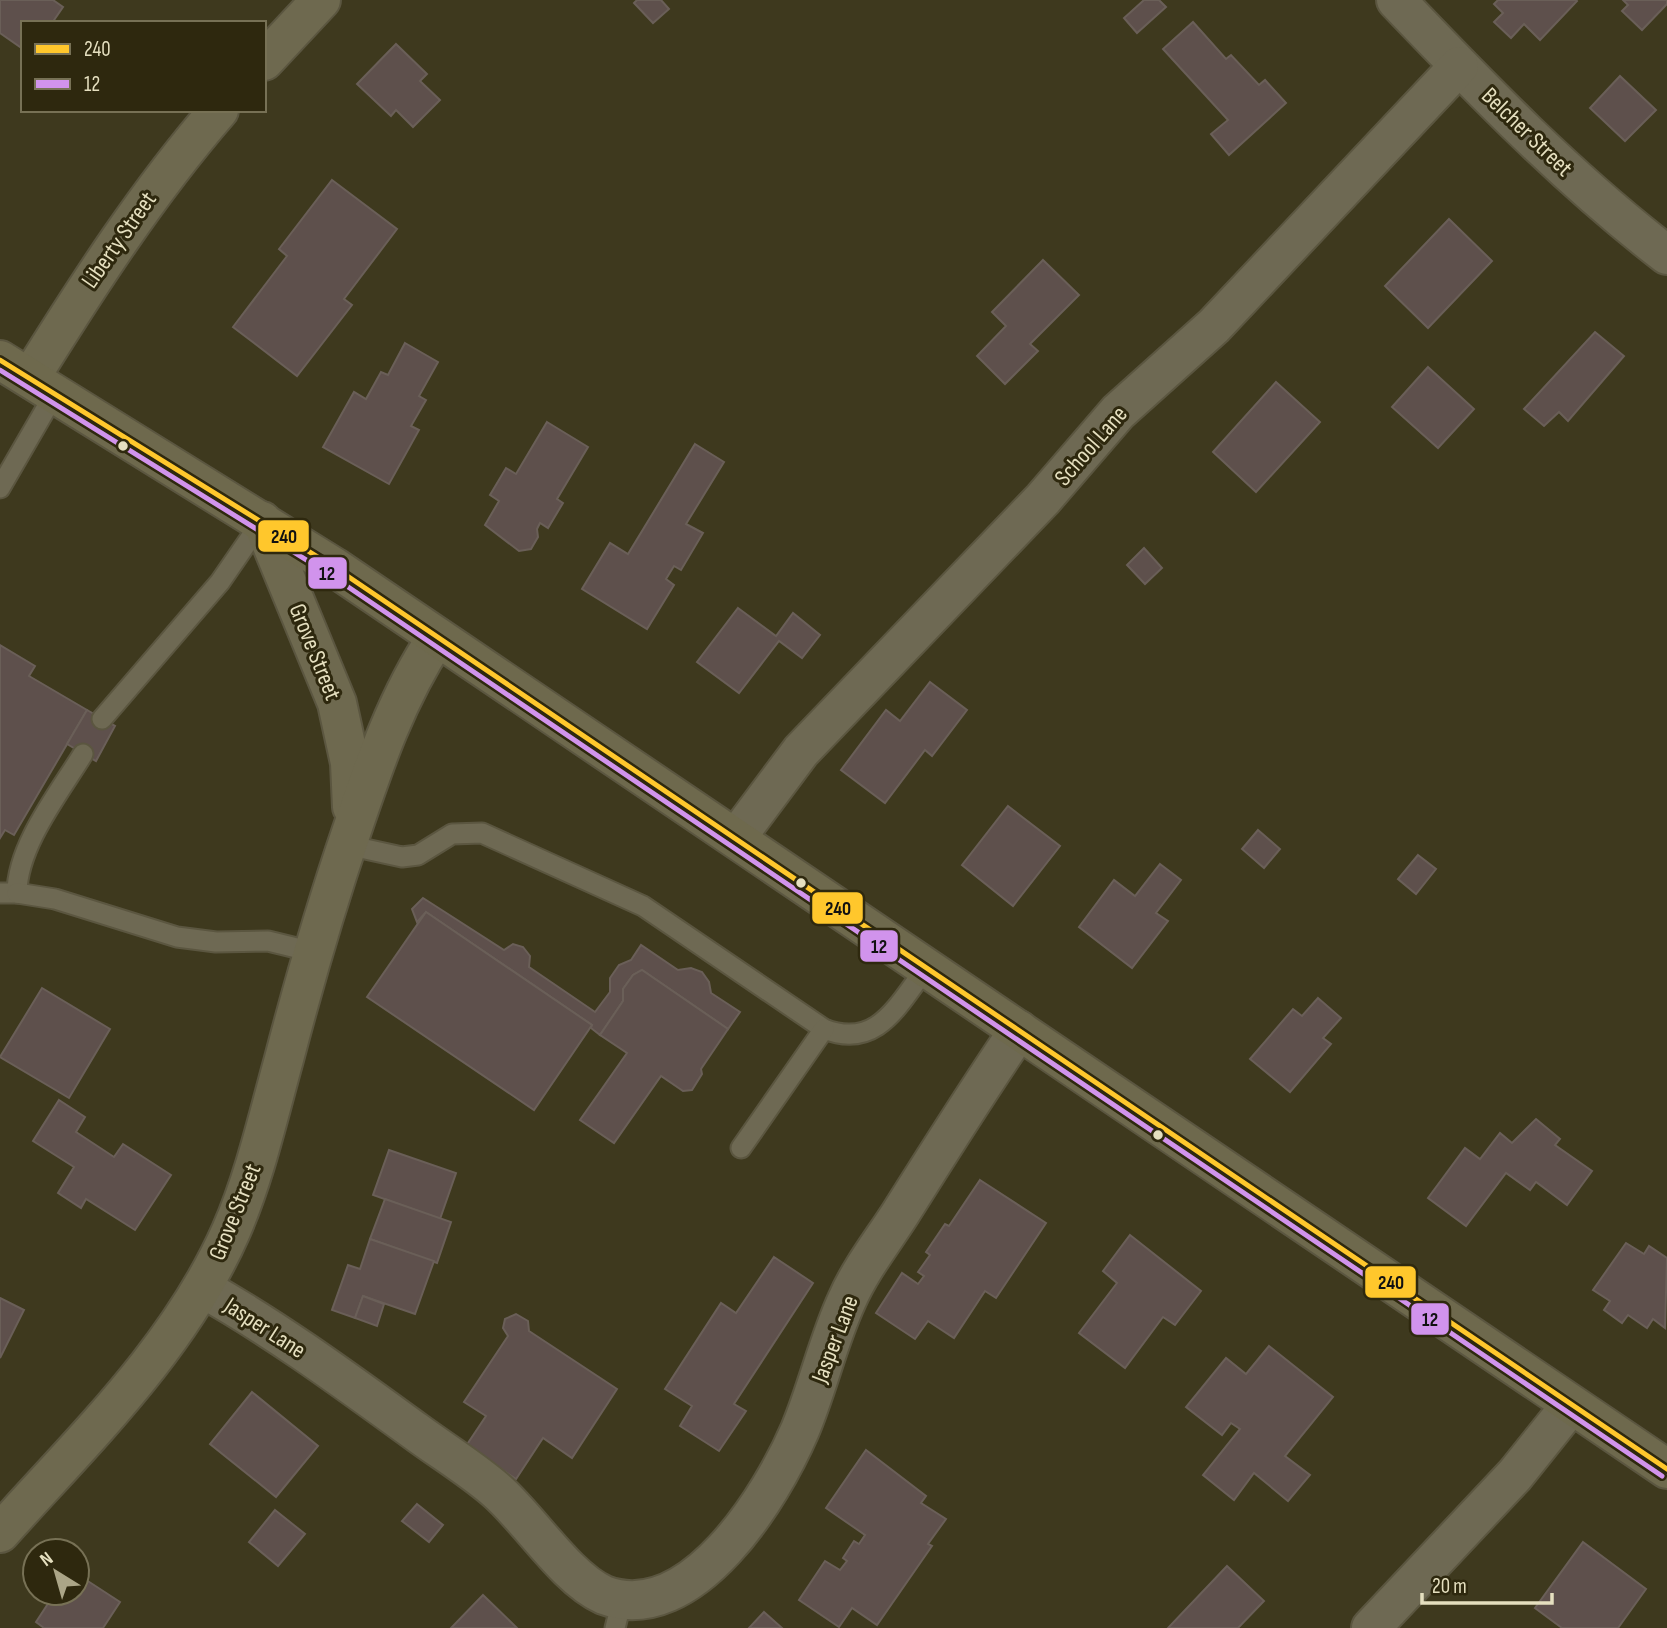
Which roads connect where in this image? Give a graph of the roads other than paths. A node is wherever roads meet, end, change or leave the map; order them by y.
1 (321, 0) edge
2 (1396, 0) edge
3 (266, 59) edge
4 (1459, 66) junction
5 (217, 112) edge
6 (1667, 254) edge
7 (28, 377) edge
8 (0, 488) edge
9 (262, 521) junction
10 (437, 637) junction
11 (102, 719) dead end
12 (83, 754) dead end
13 (350, 837) junction
14 (736, 838) junction
15 (9, 893) edge
16 (313, 952) junction
17 (927, 967) junction
18 (824, 1029) junction
19 (1019, 1030) junction
20 (741, 1148) dead end
21 (202, 1288) junction
22 (1571, 1405) junction
23 (1667, 1469) edge
24 (0, 1533) edge
25 (619, 1614) edge
26 (1371, 1628) edge

1 - 3 street
2 - 4 street, Belcher Street
4 - 6 street, Belcher Street
4 - 14 street, School Lane
5 - 7 street, Liberty Street
7 - 8 lane
7 - 9 main road
9 - 10 main road
9 - 11 lane
9 - 13 street, Grove Street
10 - 13 street, Grove Street
10 - 14 main road
12 - 15 lane
13 - 16 street, Grove Street
13 - 18 lane
14 - 17 main road
15 - 16 lane
16 - 21 street, Grove Street
17 - 18 lane
17 - 19 main road
18 - 20 lane
19 - 22 main road
19 - 25 street, Jasper Lane
21 - 24 street, Grove Street
21 - 25 street, Jasper Lane
22 - 23 main road
22 - 26 street

